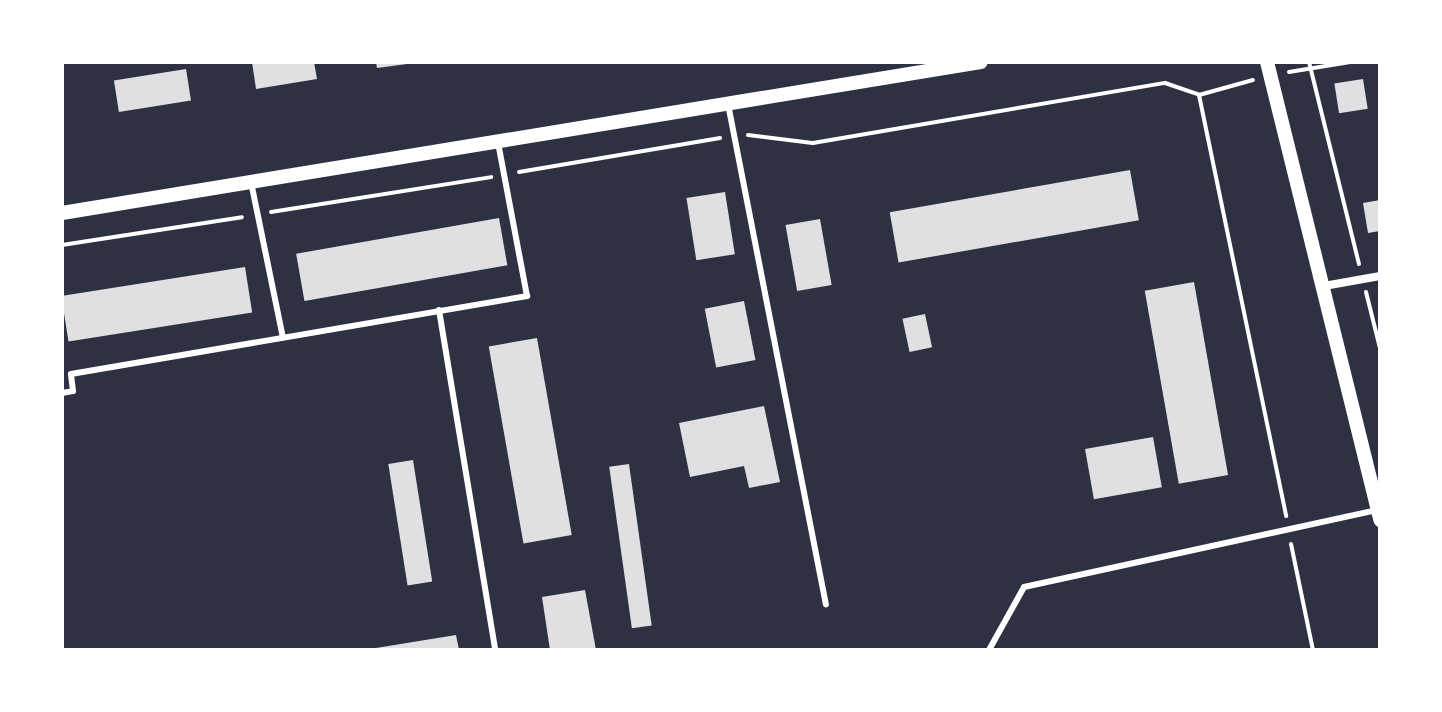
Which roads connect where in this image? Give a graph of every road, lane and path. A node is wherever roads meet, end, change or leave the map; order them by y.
1 (981, 62) edge
2 (1309, 62) edge
3 (1350, 62) edge
4 (1269, 69) edge
5 (1311, 69) junction
6 (1199, 95) junction
7 (728, 104) junction
8 (734, 136) junction
9 (498, 141) junction
10 (504, 175) junction
11 (251, 182) junction
12 (62, 213) edge
13 (258, 214) junction
14 (62, 245) edge
15 (1380, 276) edge
16 (1363, 279) junction
17 (1324, 286) junction
18 (439, 310) junction
19 (283, 338) junction
20 (1380, 348) edge
21 (62, 393) edge
22 (1379, 515) edge
23 (1288, 528) junction
24 (826, 605) dead end
25 (495, 650) edge
26 (989, 650) edge
27 (1313, 650) edge

1 - 7 street
2 - 5 path
3 - 5 path
4 - 5 path
4 - 6 path
4 - 17 street
5 - 16 path
6 - 8 path
6 - 23 path
7 - 8 lane
7 - 9 street
8 - 10 path
8 - 24 lane
9 - 10 lane
9 - 11 street
10 - 13 path
10 - 18 lane
11 - 12 street
11 - 13 lane
13 - 14 path
13 - 19 lane
15 - 16 street
16 - 17 street
16 - 20 path
17 - 22 street
18 - 19 lane
18 - 25 lane
19 - 21 lane
22 - 23 lane
23 - 26 lane
23 - 27 path

